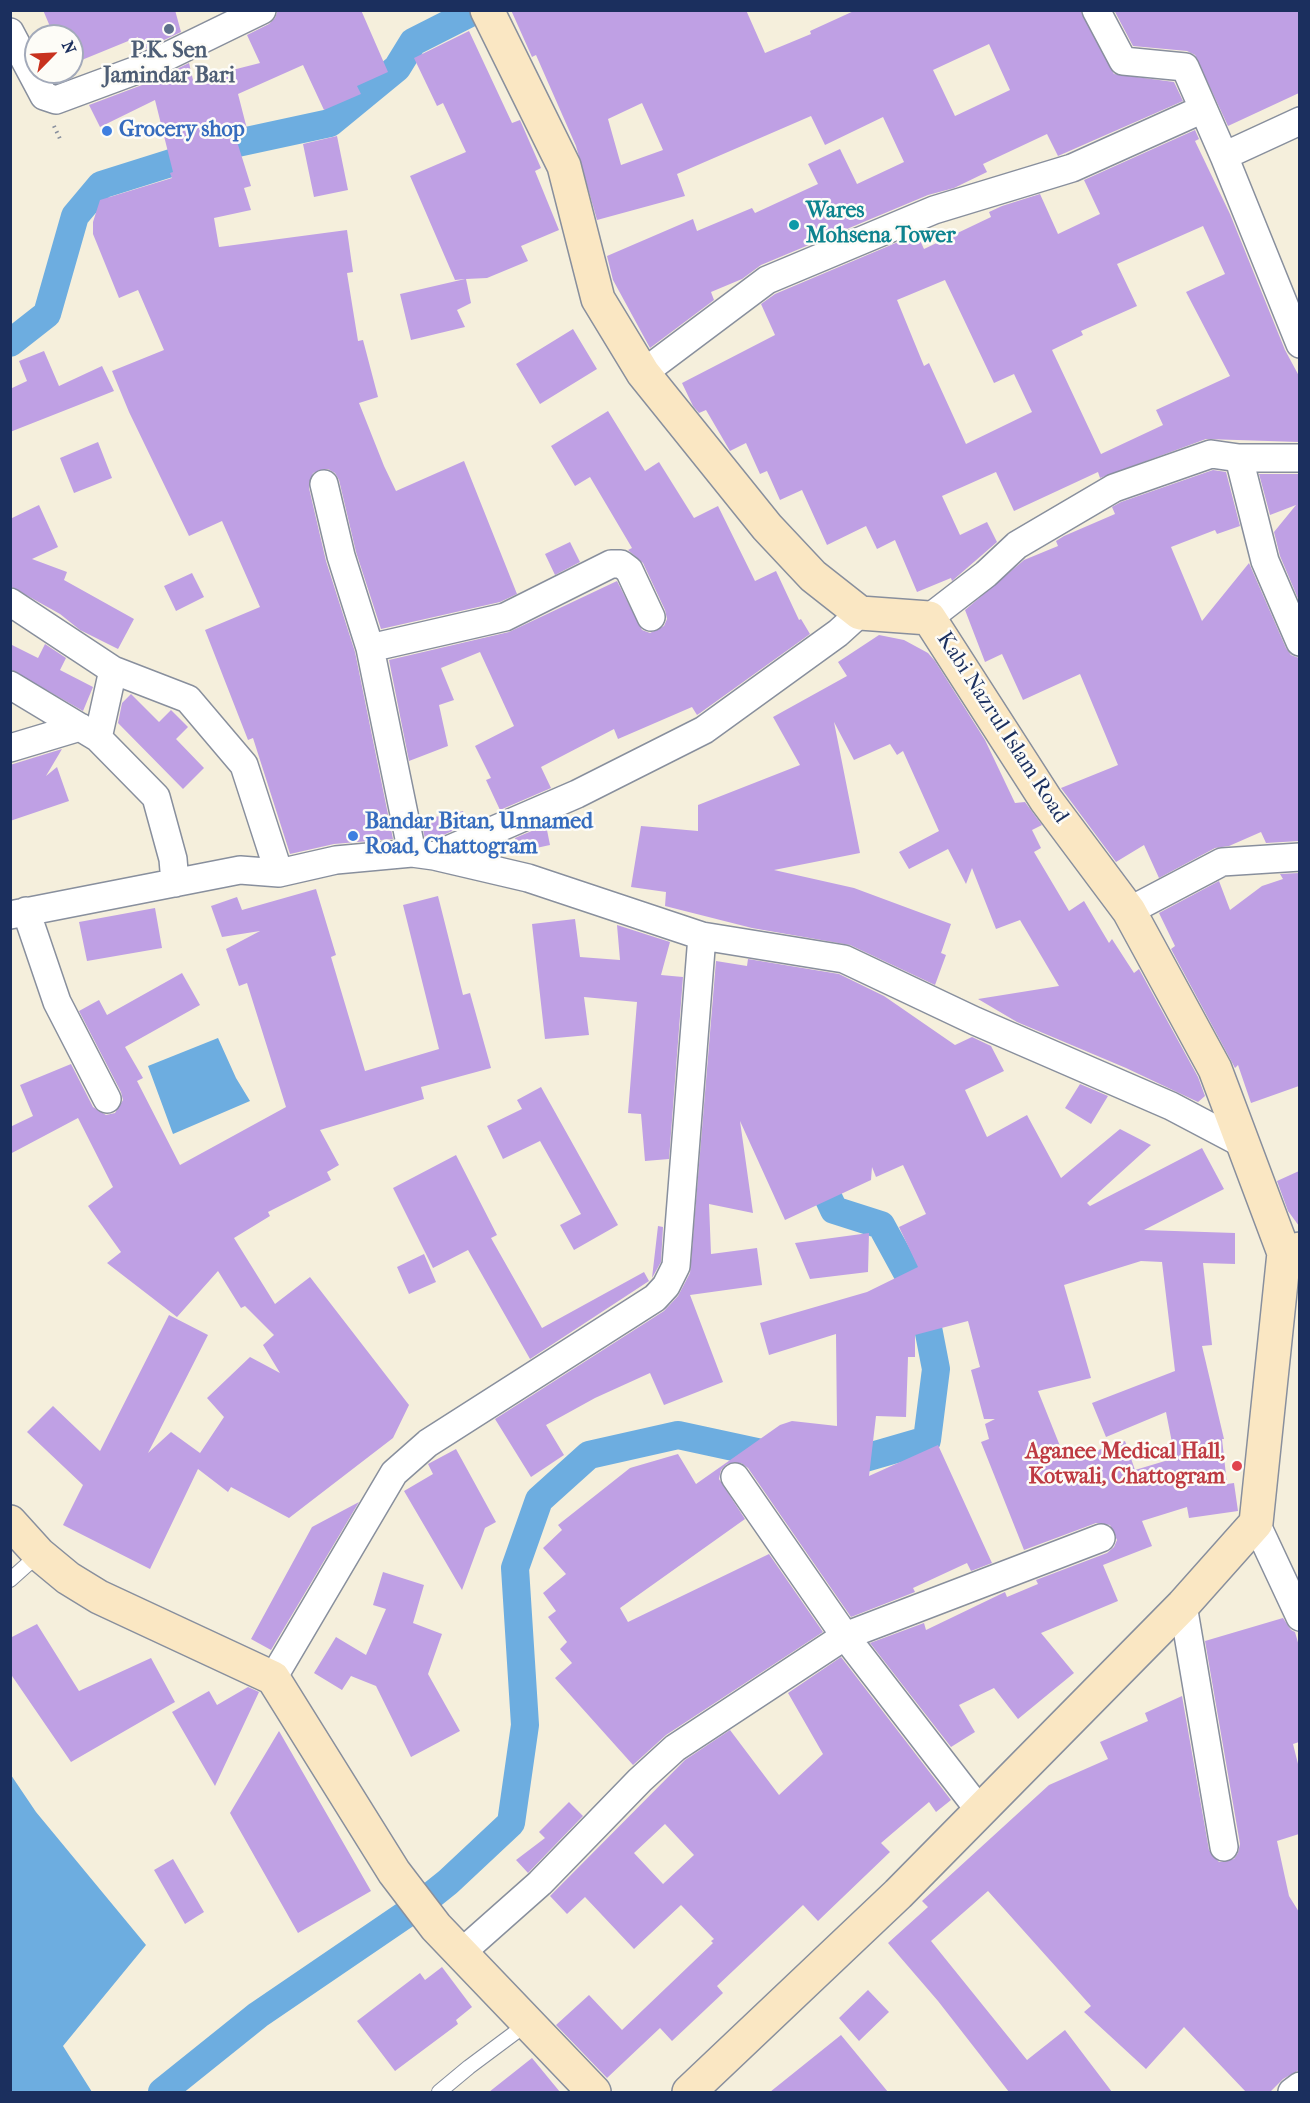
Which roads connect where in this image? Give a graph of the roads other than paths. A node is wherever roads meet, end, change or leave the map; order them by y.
1 (262, 10) edge
2 (1096, 10) edge
3 (491, 16) edge
4 (10, 32) edge
5 (1203, 109) junction
6 (1299, 121) edge
7 (1224, 156) junction
8 (1299, 344) edge
9 (643, 373) junction
10 (1239, 458) junction
11 (1299, 458) edge
12 (324, 484) dead end
13 (10, 602) edge
14 (860, 613) junction
15 (651, 618) dead end
16 (929, 618) junction
17 (1299, 642) edge
18 (370, 648) junction
19 (113, 670) junction
20 (10, 685) edge
21 (89, 732) junction
22 (10, 748) edge
23 (423, 854) junction
24 (1299, 857) edge
25 (279, 873) junction
26 (175, 883) junction
27 (1129, 911) junction
28 (18, 913) edge
29 (702, 936) junction
30 (107, 1100) dead end
31 (1245, 1144) junction
32 (1292, 1251) edge
33 (735, 1478) dead end
34 (10, 1522) edge
35 (1256, 1523) junction
36 (1101, 1538) dead end
37 (39, 1554) junction
38 (10, 1580) edge
39 (1183, 1605) junction
40 (1299, 1617) edge
41 (845, 1636) junction
42 (273, 1678) junction
43 (980, 1810) junction
44 (1224, 1847) dead end
45 (461, 1953) junction
46 (528, 2023) junction
47 (1299, 2086) edge
48 (439, 2092) edge
49 (594, 2092) edge
50 (689, 2092) edge
51 (1292, 2092) edge

1 - 4 street
2 - 5 street
3 - 9 main road
5 - 7 street
5 - 9 street
6 - 7 street
7 - 8 street
9 - 14 main road
10 - 11 street
10 - 16 street
10 - 17 street
12 - 18 street
13 - 19 street
14 - 16 main road, Kabi Nazrul Islam Road
14 - 23 street
15 - 18 street
16 - 27 main road, Kabi Nazrul Islam Road
18 - 23 street
19 - 21 street
19 - 25 street
20 - 21 street
21 - 22 street
21 - 26 street
23 - 25 street
23 - 29 street
24 - 27 street
25 - 26 street
26 - 28 street
27 - 31 main road, Kabi Nazrul Islam Road
28 - 30 street
29 - 31 street
29 - 42 street
31 - 32 main road, Kabi Nazrul Islam Road
32 - 35 main road
33 - 41 street
34 - 37 main road
35 - 39 main road
35 - 40 street
36 - 41 street
37 - 38 lane
37 - 42 main road
39 - 43 main road
39 - 44 street
41 - 43 street
41 - 45 street
42 - 45 main road
43 - 50 main road
45 - 46 main road
46 - 48 lane
46 - 49 main road
47 - 51 street

